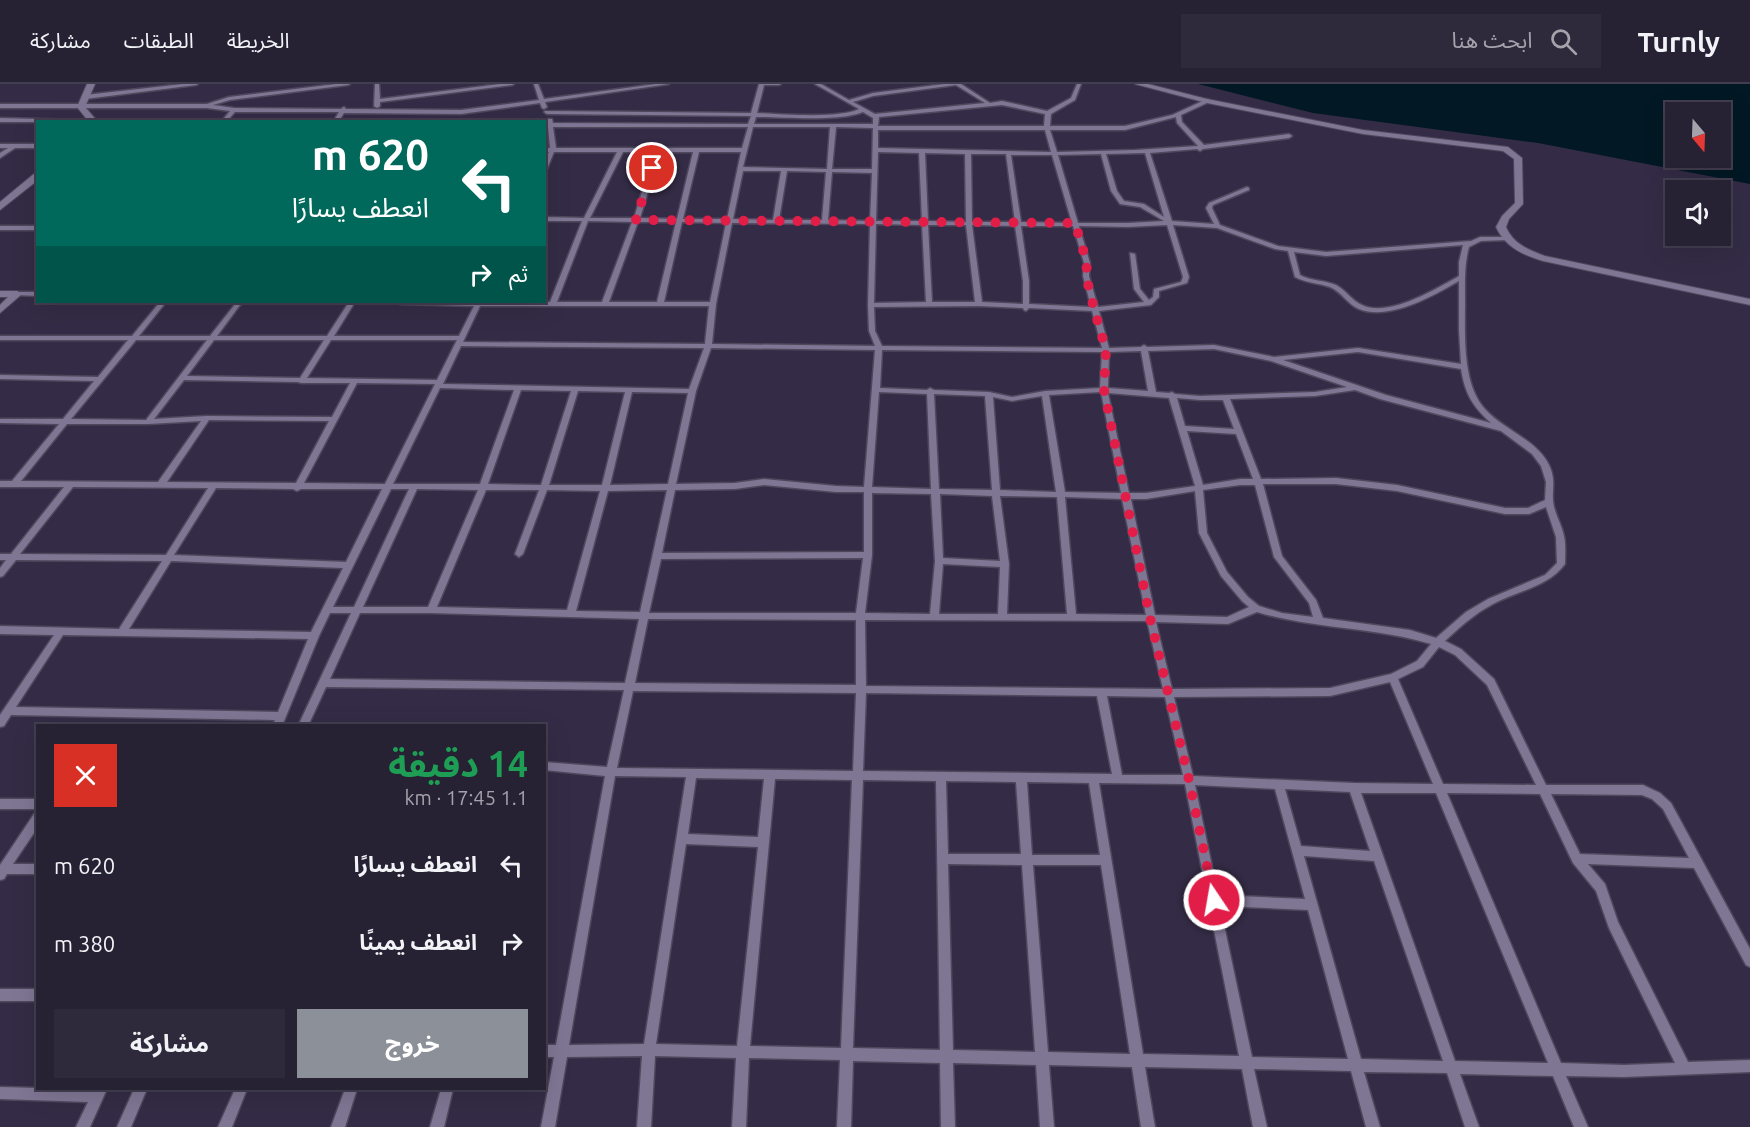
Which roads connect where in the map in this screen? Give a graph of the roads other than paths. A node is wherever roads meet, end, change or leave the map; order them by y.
1 (16, 84) edge
2 (91, 84) edge
3 (196, 84) edge
4 (348, 84) edge
5 (377, 84) edge
6 (512, 84) edge
7 (536, 84) edge
8 (611, 84) edge
9 (668, 84) edge
10 (761, 84) edge
11 (779, 84) edge
12 (817, 84) edge
13 (957, 84) edge
14 (1079, 84) edge
15 (1139, 84) edge
16 (180, 85) edge
17 (0, 86) edge
18 (920, 86) edge
19 (296, 87) edge
20 (456, 91) junction
21 (614, 91) junction
22 (85, 97) junction
23 (377, 101) junction
24 (851, 101) junction
25 (1207, 101) junction
26 (542, 102) junction
27 (988, 104) junction
28 (0, 106) edge
29 (24, 106) junction
30 (207, 106) junction
31 (81, 107) junction
32 (174, 107) junction
33 (344, 109) junction
34 (864, 109) junction
35 (234, 110) junction
36 (294, 110) junction
37 (375, 111) junction
38 (452, 111) junction
39 (462, 112) junction
40 (547, 112) junction
41 (1179, 113) junction
42 (1048, 114) junction
43 (754, 115) junction
44 (92, 120) edge
45 (225, 120) edge
46 (336, 120) edge
47 (447, 120) edge
48 (1, 121) edge
49 (36, 121) edge
50 (875, 124) junction
51 (546, 125) edge
52 (552, 125) junction
53 (751, 125) junction
54 (833, 126) junction
55 (1047, 128) junction
56 (1289, 136) dead end
57 (0, 146) edge
58 (14, 146) junction
59 (36, 146) edge
60 (1200, 149) junction
61 (546, 150) edge
62 (552, 150) junction
63 (744, 150) junction
64 (875, 150) junction
65 (657, 151) junction
66 (696, 151) junction
67 (922, 151) junction
68 (1055, 151) junction
69 (620, 152) junction
70 (968, 152) junction
71 (1008, 152) junction
72 (1147, 152) junction
73 (1103, 153) junction
74 (0, 156) edge
75 (546, 165) edge
76 (741, 169) junction
77 (784, 170) junction
78 (829, 171) junction
79 (875, 171) junction
80 (36, 177) edge
81 (1247, 189) dead end
82 (0, 198) edge
83 (12, 198) junction
84 (0, 207) edge
85 (546, 219) edge
86 (585, 220) junction
87 (636, 220) junction
88 (678, 220) junction
89 (732, 221) junction
90 (776, 221) junction
91 (825, 221) junction
92 (873, 222) junction
93 (923, 222) junction
94 (969, 222) junction
95 (1018, 223) junction
96 (1075, 223) junction
97 (1170, 223) junction
98 (1218, 225) junction
99 (0, 228) edge
100 (36, 228) edge
101 (1507, 238) junction
102 (1470, 243) junction
103 (1291, 251) junction
104 (1132, 254) dead end
105 (1462, 277) junction
106 (0, 294) edge
107 (17, 294) junction
108 (36, 294) edge
109 (1750, 302) edge
110 (162, 303) edge
111 (240, 303) edge
112 (351, 303) edge
113 (479, 303) edge
114 (553, 304) junction
115 (606, 304) junction
116 (660, 304) junction
117 (713, 304) junction
118 (979, 304) junction
119 (1149, 304) junction
120 (871, 305) junction
121 (929, 306) junction
122 (1026, 309) junction
123 (1094, 309) junction
124 (0, 310) edge
125 (329, 336) junction
126 (0, 338) edge
127 (133, 338) junction
128 (212, 339) junction
129 (460, 341) junction
130 (708, 346) junction
131 (1144, 347) junction
132 (879, 348) junction
133 (1106, 350) junction
134 (1273, 359) junction
135 (1465, 367) junction
136 (0, 377) edge
137 (182, 378) junction
138 (100, 379) junction
139 (302, 381) junction
140 (354, 381) junction
141 (440, 384) junction
142 (518, 388) junction
143 (1356, 388) junction
144 (575, 389) junction
145 (629, 390) junction
146 (875, 390) junction
147 (930, 390) junction
148 (1104, 390) junction
149 (692, 391) junction
150 (1152, 392) junction
151 (1045, 393) junction
152 (989, 394) junction
153 (1172, 394) junction
154 (1225, 396) junction
155 (207, 418) junction
156 (334, 419) junction
157 (0, 421) edge
158 (64, 422) junction
159 (148, 422) junction
160 (1182, 428) junction
161 (1506, 430) junction
162 (1237, 432) junction
163 (1258, 482) junction
164 (0, 484) edge
165 (15, 484) junction
166 (70, 485) junction
167 (673, 485) junction
168 (160, 486) junction
169 (213, 486) junction
170 (1199, 486) junction
171 (483, 487) junction
172 (297, 488) junction
173 (386, 488) junction
174 (414, 488) junction
175 (544, 488) junction
176 (605, 488) junction
177 (868, 490) junction
178 (936, 492) junction
179 (996, 494) junction
180 (1061, 495) junction
181 (1127, 496) junction
182 (1549, 502) junction
183 (519, 554) dead end
184 (868, 555) junction
185 (658, 556) junction
186 (0, 557) edge
187 (14, 557) junction
188 (167, 558) junction
189 (939, 561) junction
190 (1005, 564) junction
191 (348, 565) junction
192 (0, 574) edge
193 (1256, 608) junction
194 (357, 609) junction
195 (328, 610) junction
196 (431, 610) junction
197 (571, 613) junction
198 (645, 616) junction
199 (860, 616) junction
200 (934, 617) junction
201 (1002, 617) junction
202 (1072, 617) junction
203 (1150, 618) junction
204 (1319, 621) junction
205 (0, 630) edge
206 (61, 631) junction
207 (122, 632) junction
208 (314, 636) junction
209 (1438, 642) junction
210 (1393, 677) junction
211 (323, 683) junction
212 (630, 687) junction
213 (861, 689) junction
214 (1101, 692) junction
215 (1169, 693) junction
216 (8, 711) junction
217 (281, 716) junction
218 (0, 723) edge
219 (278, 724) edge
220 (304, 724) edge
221 (546, 766) edge
222 (611, 772) junction
223 (692, 773) junction
224 (770, 774) junction
225 (857, 775) junction
226 (940, 776) junction
227 (1021, 777) junction
228 (1093, 778) junction
229 (1118, 778) junction
230 (1189, 780) junction
231 (1279, 785) junction
232 (1354, 788) junction
233 (1441, 788) junction
234 (1542, 789) junction
235 (0, 804) edge
236 (36, 804) edge
237 (36, 820) edge
238 (682, 839) junction
239 (763, 842) junction
240 (1297, 851) junction
241 (1378, 856) junction
242 (1027, 859) junction
243 (1577, 859) junction
244 (942, 860) junction
245 (1106, 860) junction
246 (1696, 862) junction
247 (36, 869) edge
248 (2, 872) edge
249 (1214, 900) junction
250 (1312, 906) junction
251 (1750, 961) edge
252 (0, 994) edge
253 (36, 995) edge
254 (649, 1050) junction
255 (546, 1051) edge
256 (560, 1051) junction
257 (743, 1052) junction
258 (846, 1055) junction
259 (946, 1057) junction
260 (1042, 1060) junction
261 (1139, 1062) junction
262 (1247, 1064) junction
263 (1356, 1066) junction
264 (1750, 1066) edge
265 (1452, 1068) junction
266 (1685, 1069) junction
267 (1559, 1070) junction
268 (141, 1090) edge
269 (241, 1090) edge
270 (351, 1090) edge
271 (447, 1090) edge
272 (0, 1093) edge
273 (100, 1093) edge
274 (83, 1127) edge
275 (124, 1127) edge
276 (225, 1127) edge
277 (338, 1127) edge
278 (437, 1127) edge
279 (548, 1127) edge
280 (644, 1127) edge
281 (739, 1127) edge
282 (844, 1127) edge
283 (948, 1127) edge
284 (1047, 1127) edge
285 (1148, 1127) edge
286 (1260, 1127) edge
287 (1373, 1127) edge
288 (1472, 1127) edge
289 (1581, 1127) edge

1 - 17 street
2 - 22 main road
3 - 16 street
4 - 19 street
5 - 23 street
6 - 20 street
7 - 26 street
8 - 21 street
9 - 21 street
10 - 11 street
10 - 43 street
12 - 24 street
13 - 18 street
13 - 27 street
14 - 42 street
15 - 25 main road
16 - 22 street
16 - 32 street
18 - 24 street
19 - 30 street
19 - 36 street
20 - 23 street
20 - 39 street
21 - 26 street
22 - 31 main road
23 - 37 street
24 - 34 street
25 - 41 street
25 - 101 main road
26 - 39 street
26 - 40 street
27 - 42 street
27 - 50 street
28 - 29 street
29 - 31 street
29 - 48 street
30 - 32 street
30 - 35 street
31 - 32 street
31 - 44 main road
33 - 36 street
33 - 37 street
33 - 46 street
34 - 43 street
34 - 50 street
35 - 36 street
35 - 45 street
37 - 38 street
38 - 39 street
38 - 47 street
40 - 43 street
40 - 52 street
41 - 55 street
41 - 60 street
42 - 55 street
43 - 53 street
48 - 49 street
50 - 54 street
50 - 55 street
50 - 64 street
51 - 52 street
52 - 53 street
52 - 62 street
53 - 54 street
53 - 63 street
54 - 78 street
55 - 68 street
56 - 60 street
57 - 58 street
58 - 59 street
58 - 74 street
60 - 72 street
61 - 62 street
62 - 69 street
62 - 75 street
63 - 66 street
63 - 76 street
64 - 67 street
64 - 79 street
65 - 66 street
65 - 69 street
65 - 87 street
66 - 88 street
67 - 70 street
67 - 93 street
68 - 71 street
68 - 73 street
68 - 96 street
69 - 86 street
70 - 71 street
70 - 94 street
71 - 95 street
72 - 73 street
72 - 97 street
73 - 97 street
76 - 77 street
76 - 89 street
77 - 78 street
77 - 90 street
78 - 79 street
78 - 91 street
79 - 92 street
80 - 83 main road
81 - 98 street
82 - 83 street
83 - 84 main road
85 - 86 street
86 - 87 street
86 - 114 street
87 - 88 street
87 - 115 street
88 - 89 street
88 - 116 street
89 - 90 street
89 - 117 street
90 - 91 street
91 - 92 street
92 - 93 street
92 - 120 street
93 - 94 street
93 - 121 street
94 - 95 street
94 - 118 street
95 - 96 street
95 - 122 street
96 - 97 street
96 - 123 street
97 - 98 street
97 - 119 street
98 - 103 street
99 - 100 street
101 - 102 street
101 - 109 main road
102 - 103 street
102 - 105 street
103 - 105 street
104 - 119 street
105 - 135 street
106 - 107 main road
107 - 108 street
107 - 124 main road
110 - 127 street
111 - 128 street
112 - 125 street
113 - 114 street
113 - 129 street
114 - 115 street
115 - 116 street
116 - 117 street
117 - 130 street
118 - 121 street
118 - 122 street
119 - 123 street
120 - 121 street
120 - 132 street
122 - 123 street
123 - 133 street
125 - 128 street
125 - 129 street
125 - 139 street
126 - 127 street
127 - 128 street
127 - 138 street
128 - 137 street
129 - 130 street
129 - 141 street
130 - 132 street
130 - 149 street
131 - 133 street
131 - 134 street
131 - 150 street
132 - 133 street
132 - 146 street
133 - 148 street
134 - 135 street
134 - 143 street
135 - 161 street
136 - 138 street
137 - 139 street
137 - 159 street
138 - 158 street
139 - 140 street
140 - 141 street
140 - 156 street
141 - 142 street
141 - 173 street
142 - 144 street
142 - 171 street
143 - 154 street
143 - 161 street
144 - 145 street
144 - 175 street
145 - 149 street
145 - 176 street
146 - 147 street
146 - 177 street
147 - 152 street
147 - 178 street
148 - 150 street
148 - 151 street
148 - 181 street
149 - 167 street
150 - 153 street
151 - 152 street
151 - 180 street
152 - 179 street
153 - 154 street
153 - 160 street
154 - 162 street
155 - 156 street
155 - 159 street
155 - 168 street
156 - 172 street
157 - 158 street
158 - 159 street
158 - 165 street
160 - 162 street
160 - 170 street
161 - 182 street
162 - 163 street
163 - 170 street
163 - 182 street
163 - 204 street
164 - 165 street
165 - 166 street
166 - 168 street
166 - 187 street
167 - 176 street
167 - 177 street
167 - 185 street
168 - 169 street
169 - 172 street
169 - 188 street
170 - 181 street
170 - 193 street
171 - 174 street
171 - 175 street
171 - 196 street
172 - 173 street
173 - 174 street
173 - 191 street
174 - 194 street
175 - 176 street
175 - 183 street
176 - 197 street
177 - 178 street
177 - 184 street
178 - 179 street
178 - 189 street
179 - 180 street
179 - 190 street
180 - 181 street
180 - 202 street
181 - 203 street
182 - 209 street
184 - 185 street
184 - 199 street
185 - 198 street
186 - 187 street
187 - 188 street
187 - 192 street
188 - 191 street
188 - 207 street
189 - 190 street
189 - 200 street
190 - 201 street
191 - 195 street
193 - 203 street
193 - 204 street
194 - 195 street
194 - 196 street
194 - 211 street
195 - 208 street
196 - 197 street
197 - 198 street
198 - 199 street
198 - 212 street
199 - 200 street
199 - 213 street
200 - 201 street
201 - 202 street
202 - 203 street
203 - 215 street
204 - 209 street
205 - 206 street
206 - 207 street
206 - 216 street
207 - 208 street
208 - 217 street
209 - 210 street
209 - 234 street
210 - 215 street
210 - 233 street
211 - 212 street
211 - 220 street
212 - 213 street
212 - 222 street
213 - 214 street
213 - 225 street
214 - 215 street
214 - 229 street
215 - 230 street
216 - 217 street
216 - 218 street
217 - 219 street
221 - 222 street
222 - 223 street
222 - 256 street
223 - 224 street
223 - 238 street
224 - 225 street
224 - 239 street
225 - 226 street
225 - 258 street
226 - 227 street
226 - 244 street
227 - 228 street
227 - 242 street
228 - 229 street
228 - 245 street
229 - 230 street
230 - 231 street
230 - 249 street
231 - 232 street
231 - 240 street
232 - 233 street
232 - 241 street
233 - 234 street
233 - 267 street
234 - 243 street
234 - 246 street
235 - 236 street
237 - 248 street
238 - 239 street
238 - 254 street
239 - 257 street
240 - 241 street
240 - 250 street
241 - 265 street
242 - 244 street
242 - 245 street
242 - 260 street
243 - 246 street
243 - 266 street
244 - 259 street
245 - 261 street
246 - 251 street
247 - 248 street
249 - 250 street
249 - 262 street
250 - 263 street
252 - 253 street
254 - 256 street
254 - 257 street
254 - 280 street
255 - 256 street
256 - 279 street
257 - 258 street
257 - 281 street
258 - 259 street
258 - 282 street
259 - 260 street
259 - 283 street
260 - 261 street
260 - 284 street
261 - 262 street
261 - 285 street
262 - 263 street
262 - 286 street
263 - 265 street
263 - 287 street
264 - 266 street
265 - 267 street
265 - 288 street
266 - 267 street
267 - 289 street
268 - 275 street
269 - 276 street
270 - 277 street
271 - 278 street
272 - 273 street
273 - 274 street

